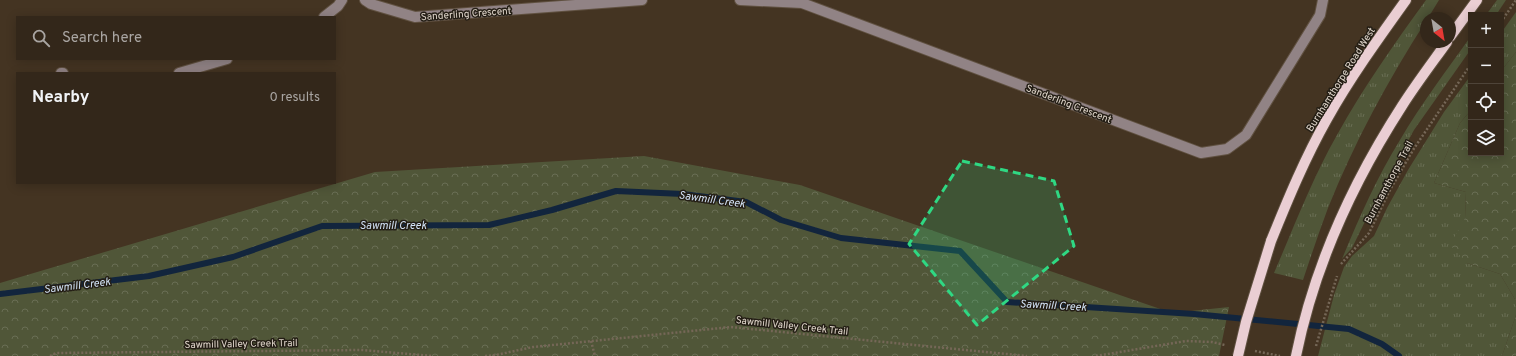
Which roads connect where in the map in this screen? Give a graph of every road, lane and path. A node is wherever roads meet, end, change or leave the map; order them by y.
1 (342, 0) edge
2 (365, 0) edge
3 (642, 0) edge
4 (740, 0) edge
5 (1323, 0) edge
6 (1406, 0) edge
7 (1477, 0) edge
8 (1516, 0) edge
9 (325, 16) edge
10 (1504, 18) edge
11 (1456, 30) edge
12 (1443, 48) edge
13 (224, 60) edge
14 (1468, 68) edge
15 (182, 72) edge
16 (590, 341) junction
17 (1227, 345) dead end
18 (1316, 349) dead end
19 (1250, 350) dead end
20 (50, 356) edge
21 (433, 356) edge
22 (485, 356) edge
23 (594, 356) edge
24 (1027, 356) edge
25 (1096, 356) edge
26 (1238, 356) edge
27 (1280, 356) edge
28 (1296, 356) edge

1 - 9 street
2 - 3 street, Sanderling Crescent
4 - 5 street, Sanderling Crescent
6 - 26 main road, Burnhamthorpe Road West, bridge
7 - 11 main road
8 - 10 path
12 - 28 main road
13 - 15 street
14 - 18 path, Burnhamthorpe Trail
16 - 22 path, Sawmill Valley Creek Trail
16 - 23 path
16 - 24 path, Sawmill Valley Creek Trail
17 - 25 path
19 - 27 path
20 - 21 path, Sawmill Valley Creek Trail

